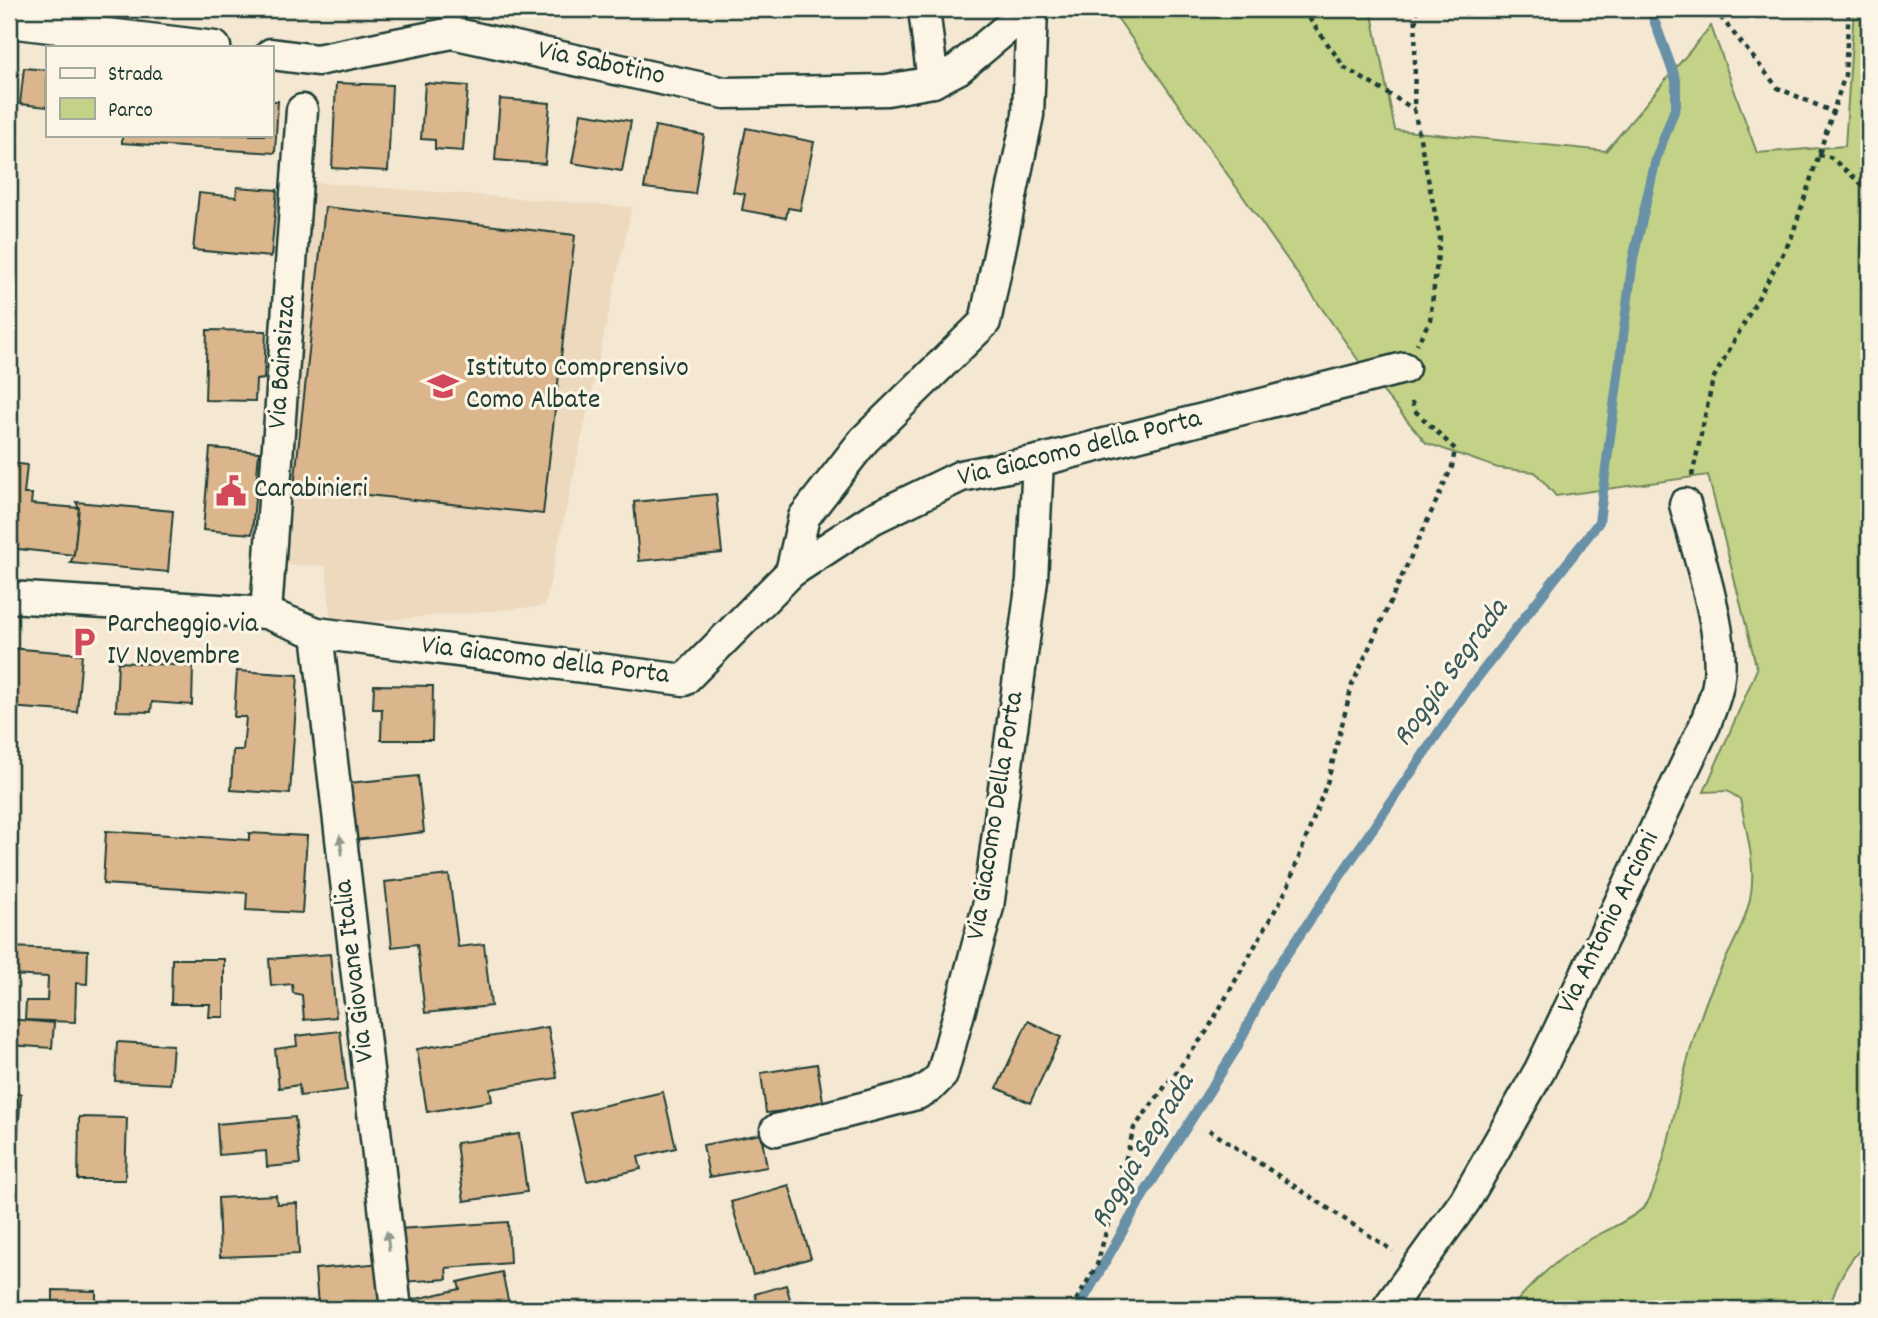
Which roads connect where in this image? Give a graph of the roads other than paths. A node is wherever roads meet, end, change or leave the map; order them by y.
1 (924, 9) edge
2 (1031, 9) edge
3 (9, 22) edge
4 (207, 46) edge
5 (273, 54) edge
6 (933, 82) junction
7 (302, 110) dead end
8 (1404, 368) road end
9 (1038, 461) junction
10 (1685, 504) road end
11 (791, 572) junction
12 (9, 597) edge
13 (266, 613) junction
14 (317, 634) junction
15 (776, 1130) dead end
16 (396, 1309) edge
17 (1387, 1309) edge

1 - 6 street
2 - 6 street, Via Sabotino
2 - 11 street
3 - 4 street
5 - 6 street, Via Sabotino
7 - 13 street, Via Bainsizza
8 - 9 street, Via Giacomo della Porta
9 - 11 street, Via Giacomo della Porta
9 - 15 street, Via Giacomo Della Porta
10 - 17 street, Via Antonio Arcioni
11 - 14 street, Via Giacomo della Porta
12 - 13 street
13 - 14 street
16 -> 14 street, Via Giovane Italia

